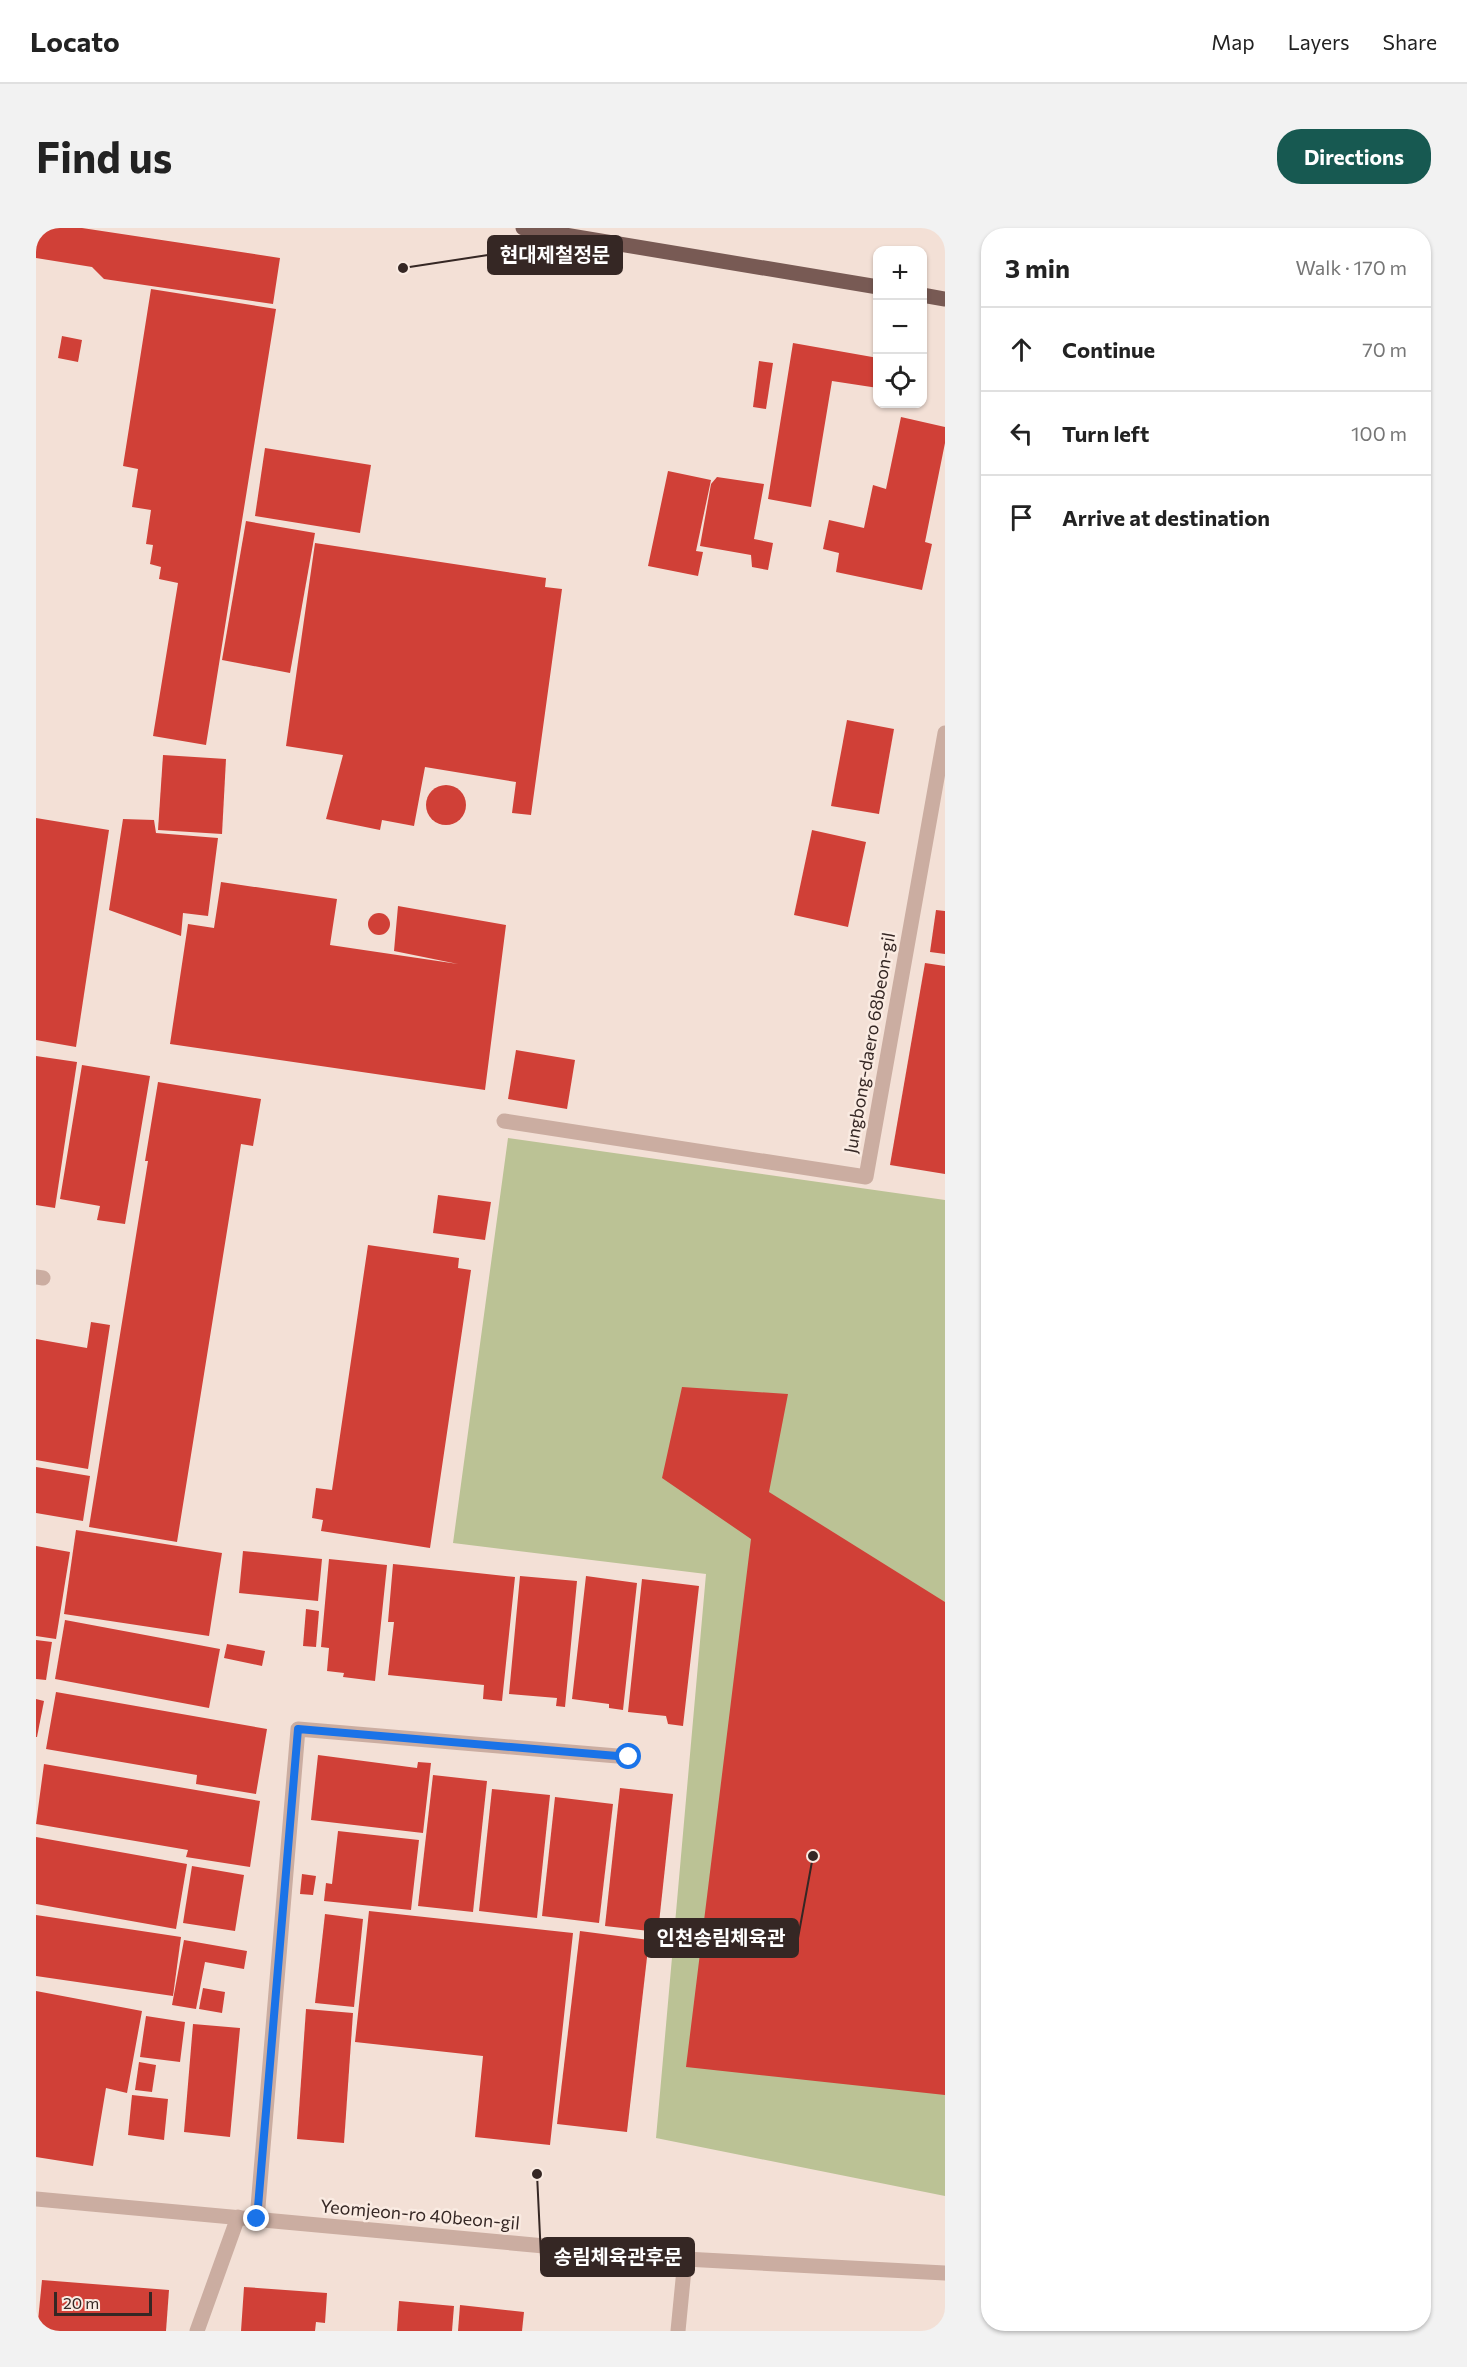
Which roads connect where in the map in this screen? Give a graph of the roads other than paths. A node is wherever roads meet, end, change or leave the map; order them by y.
1 (523, 228) edge
2 (873, 286) edge
3 (927, 296) edge
4 (945, 299) edge
5 (945, 733) edge
6 (504, 1120) dead end
7 (629, 1757) dead end
8 (36, 2199) edge
9 (238, 2217) junction
10 (257, 2219) junction
11 (685, 2259) junction
12 (945, 2273) edge
13 (197, 2331) edge
14 (678, 2331) edge

1 - 2 main road
3 - 4 main road
5 - 6 street, Jungbong-daero 68beon-gil
7 - 10 street
8 - 9 street, Yeomjeon-ro 40beon-gil
9 - 10 street, Yeomjeon-ro 40beon-gil
9 - 13 street
10 - 11 street, Yeomjeon-ro 40beon-gil
11 - 12 street, Yeomjeon-ro 40beon-gil
11 - 14 street

